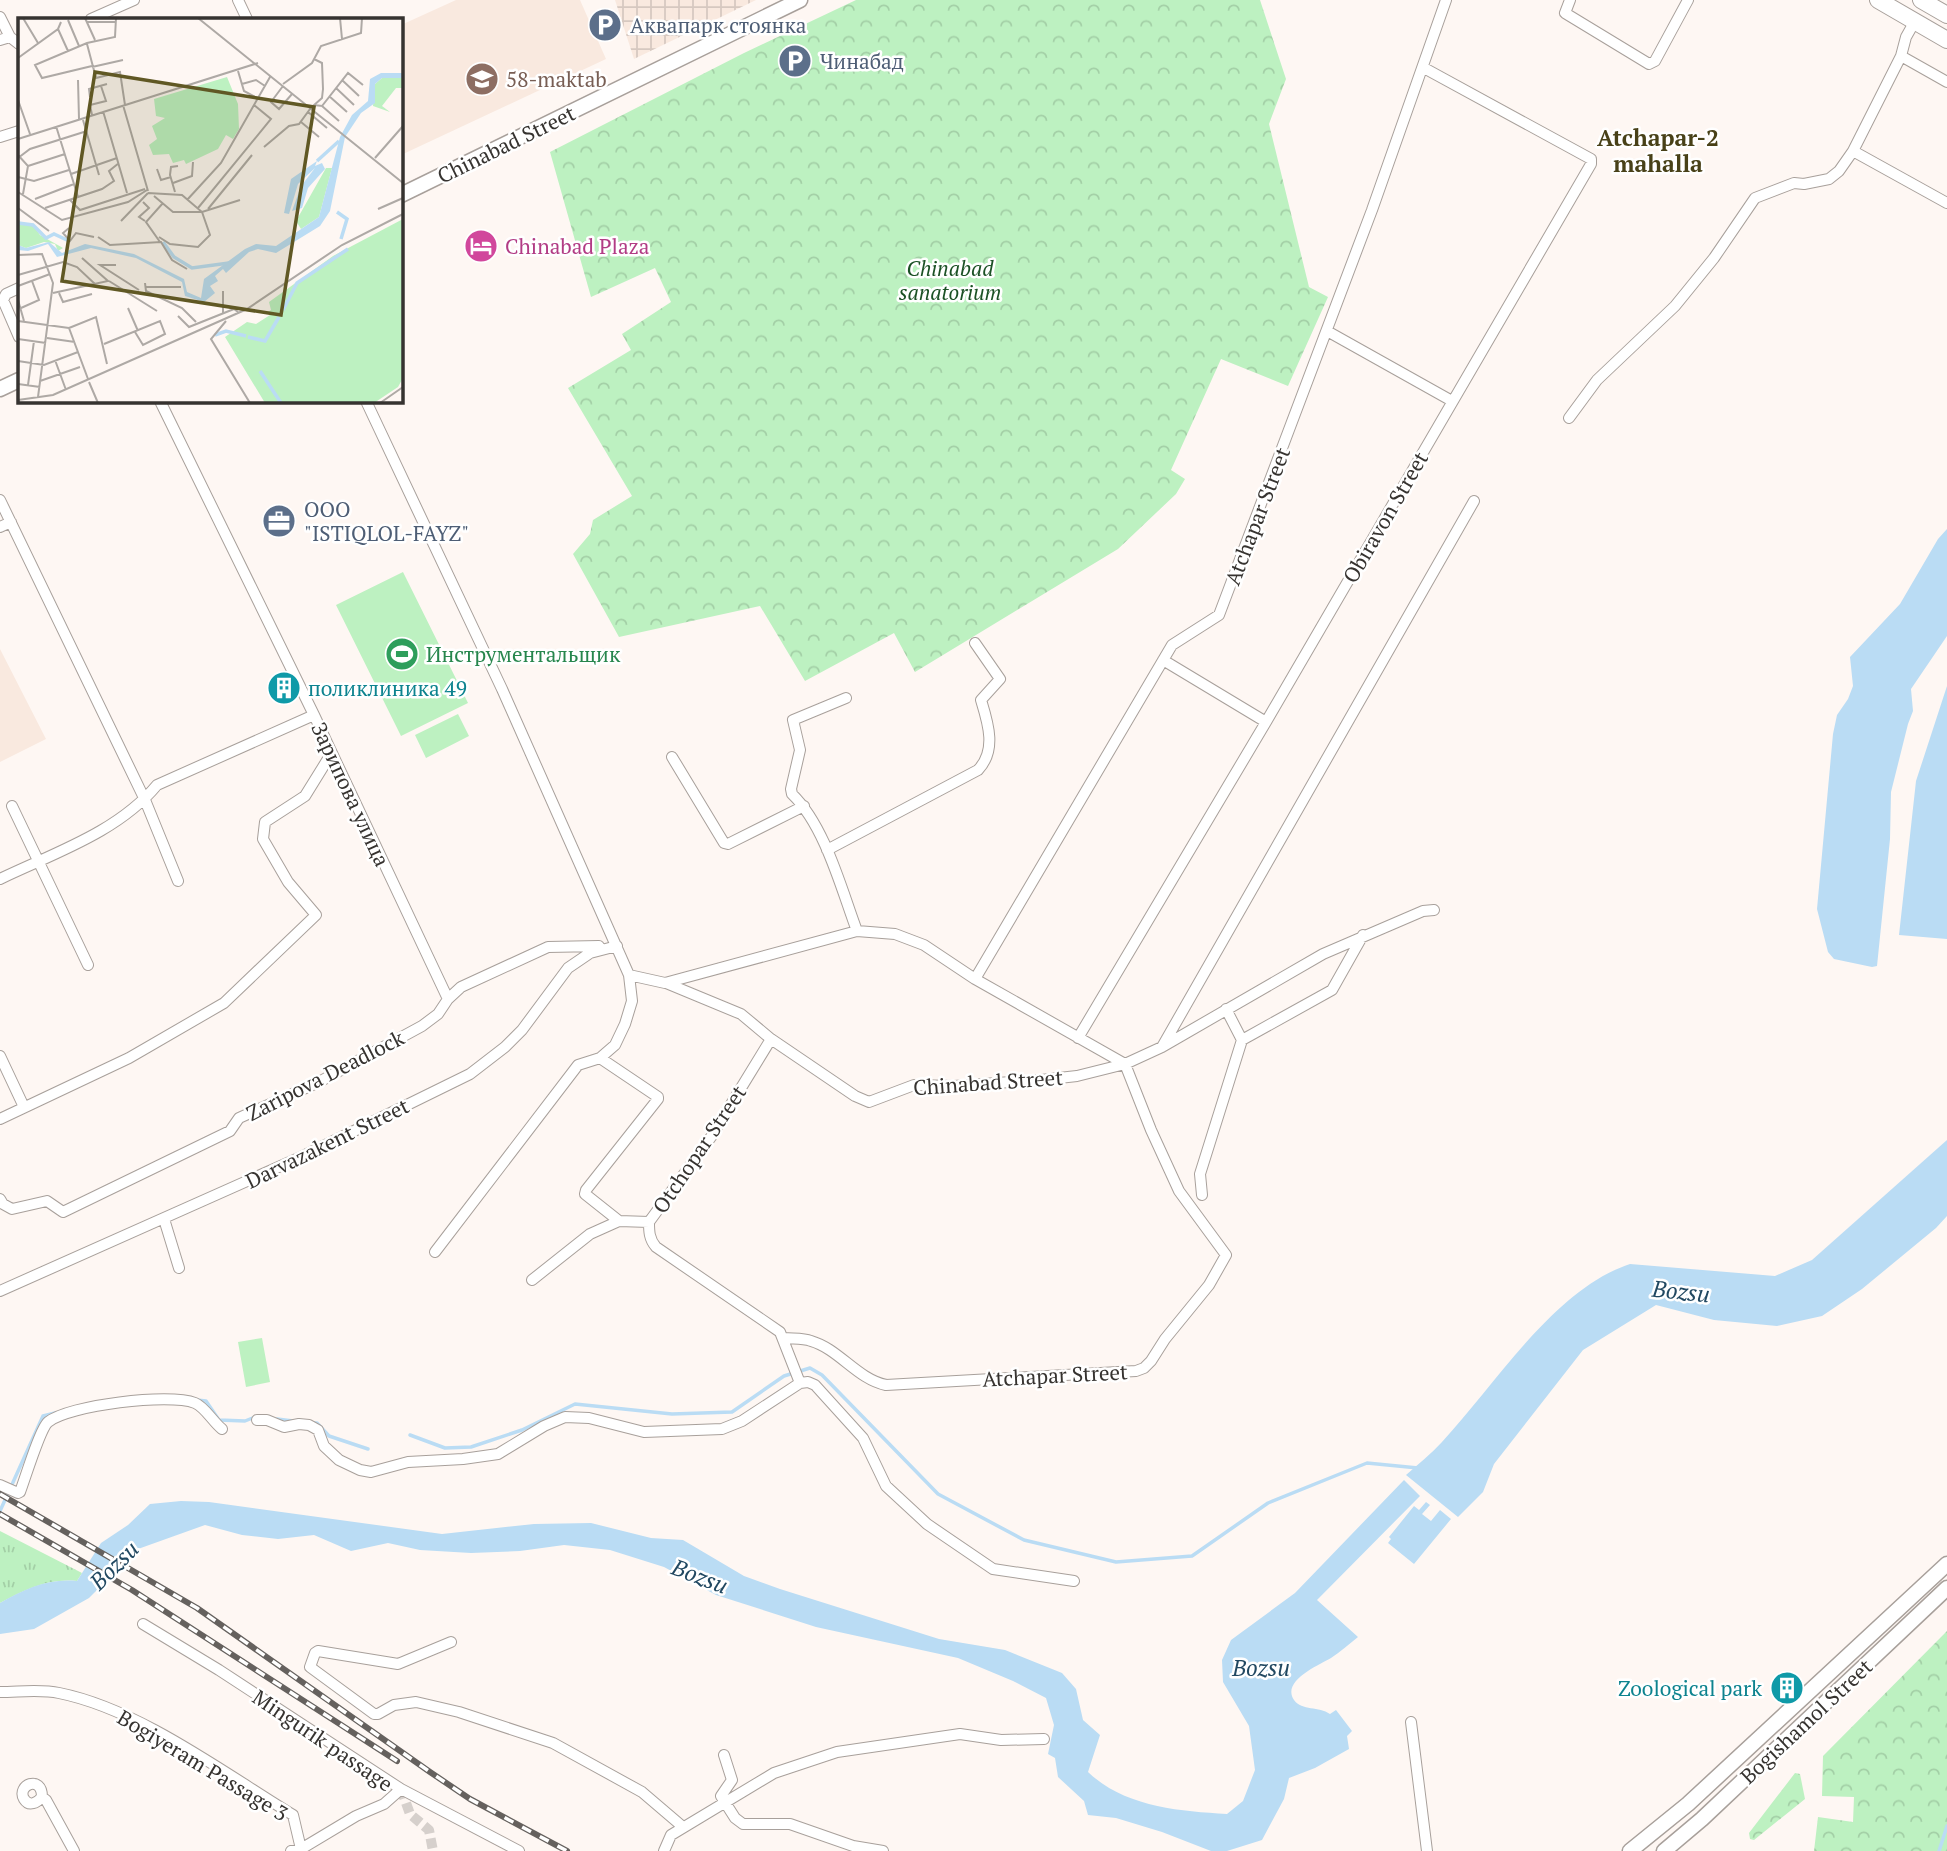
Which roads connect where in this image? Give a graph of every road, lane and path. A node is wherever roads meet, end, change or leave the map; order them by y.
1 (134, 0) edge
2 (238, 0) edge
3 (800, 0) edge
4 (1570, 0) edge
5 (1688, 0) edge
6 (1878, 0) edge
7 (1444, 1) edge
8 (1927, 1) edge
9 (1947, 15) edge
10 (0, 17) edge
11 (94, 18) edge
12 (247, 18) edge
13 (1915, 22) junction
14 (5, 38) edge
15 (1947, 40) edge
16 (1901, 56) junction
17 (1423, 68) junction
18 (1947, 82) edge
19 (18, 131) edge
20 (0, 137) edge
21 (1853, 151) junction
22 (402, 195) edge
23 (1947, 203) edge
24 (18, 288) edge
25 (1327, 331) junction
26 (18, 336) edge
27 (18, 380) edge
28 (0, 389) edge
29 (1452, 401) junction
30 (160, 402) edge
31 (366, 402) edge
32 (1569, 418) dead end
33 (0, 500) edge
34 (1474, 501) dead end
35 (11, 522) junction
36 (0, 527) edge
37 (975, 643) dead end
38 (1163, 660) junction
39 (846, 698) dead end
40 (314, 715) junction
41 (1266, 722) junction
42 (331, 754) junction
43 (672, 757) dead end
44 (145, 800) junction
45 (12, 806) dead end
46 (804, 806) junction
47 (827, 850) junction
48 (37, 861) junction
49 (0, 879) edge
50 (178, 881) dead end
51 (1434, 910) dead end
52 (857, 931) junction
53 (1363, 935) junction
54 (617, 946) junction
55 (88, 965) dead end
56 (629, 975) junction
57 (975, 979) junction
58 (665, 983) junction
59 (448, 999) junction
60 (1226, 1009) junction
61 (1078, 1038) junction
62 (771, 1039) junction
63 (1242, 1040) junction
64 (1161, 1047) junction
65 (0, 1056) edge
66 (600, 1058) junction
67 (1125, 1063) junction
68 (24, 1107) junction
69 (0, 1119) edge
70 (1202, 1195) dead end
71 (0, 1199) edge
72 (164, 1219) junction
73 (619, 1221) junction
74 (649, 1222) junction
75 (435, 1252) dead end
76 (179, 1268) dead end
77 (531, 1280) dead end
78 (0, 1291) edge
79 (784, 1338) junction
80 (800, 1383) junction
81 (257, 1420) dead end
82 (222, 1429) dead end
83 (1, 1486) edge
84 (1947, 1564) edge
85 (1074, 1581) dead end
86 (1947, 1588) edge
87 (144, 1624) dead end
88 (451, 1642) dead end
89 (0, 1692) edge
90 (1411, 1723) dead end
91 (1044, 1739) dead end
92 (724, 1755) dead end
93 (401, 1789) junction
94 (42, 1797) dead end
95 (724, 1804) junction
96 (683, 1827) junction
97 (296, 1850) edge
98 (74, 1851) edge
99 (519, 1851) edge
100 (664, 1851) edge
101 (883, 1851) edge
102 (1427, 1851) edge
103 (1630, 1851) edge
104 (1664, 1851) edge

1 - 11 street
2 - 12 street
3 - 22 main road, Chinabad Street
4 - 5 street
6 - 13 main road
7 - 17 street, Atchapar Street
8 - 9 main road
10 - 14 street
13 - 15 main road
13 - 16 street
16 - 18 street
16 - 21 street
17 - 25 street, Atchapar Street
17 - 29 street, Obiravon Street
19 - 20 street
21 - 23 street
21 - 32 street
24 - 26 street
25 - 29 street
25 - 38 street, Atchapar Street
27 - 28 main road
29 - 41 street, Obiravon Street
30 - 40 street, Зарипова улица
31 - 54 street
33 - 35 street
34 - 64 street
35 - 36 street
35 - 44 street
37 - 47 street
38 - 41 street
38 - 57 street, Atchapar Street
39 - 46 street
40 - 42 street, Зарипова улица
40 - 44 street
41 - 61 street, Obiravon Street
42 - 59 street, Зарипова улица
42 - 68 street
43 - 46 street
44 - 48 street
44 - 50 street
45 - 48 street
46 - 47 street
47 - 52 street
48 - 49 street
48 - 55 street
51 - 53 street, Chinabad Street
52 - 57 street
52 - 58 street
53 - 60 street, Chinabad Street
53 - 63 street
54 - 56 street
54 - 59 street, Zaripova Deadlock
54 - 72 street, Darvazakent Street
56 - 58 street
56 - 66 street
57 - 61 street
58 - 62 street, Chinabad Street
59 - 71 street, Zaripova Deadlock
60 - 63 street
60 - 64 street, Chinabad Street
61 - 67 street
62 - 67 street, Chinabad Street
62 - 74 street, Otchopar Street
63 - 70 street
64 - 67 street, Chinabad Street
65 - 68 street
66 - 73 street
66 - 75 street
67 - 79 street, Atchapar Street
68 - 69 street
72 - 76 street
72 - 78 street, Darvazakent Street
73 - 74 street
73 - 77 street
74 - 79 street, Otchopar Street
79 - 80 street
80 - 81 street
80 - 85 street
82 - 83 street
84 - 103 main road, Bogishamol Street
86 - 104 main road, Bogishamol Street
87 - 93 street, Mingurik passage
88 - 96 street
89 - 97 street, Bogiyeram Passage 3
90 - 102 street
91 - 95 street
92 - 95 street
93 - 97 street, Mingurik passage
93 - 99 street
94 - 98 street
95 - 96 street
95 - 101 street
96 - 100 street

